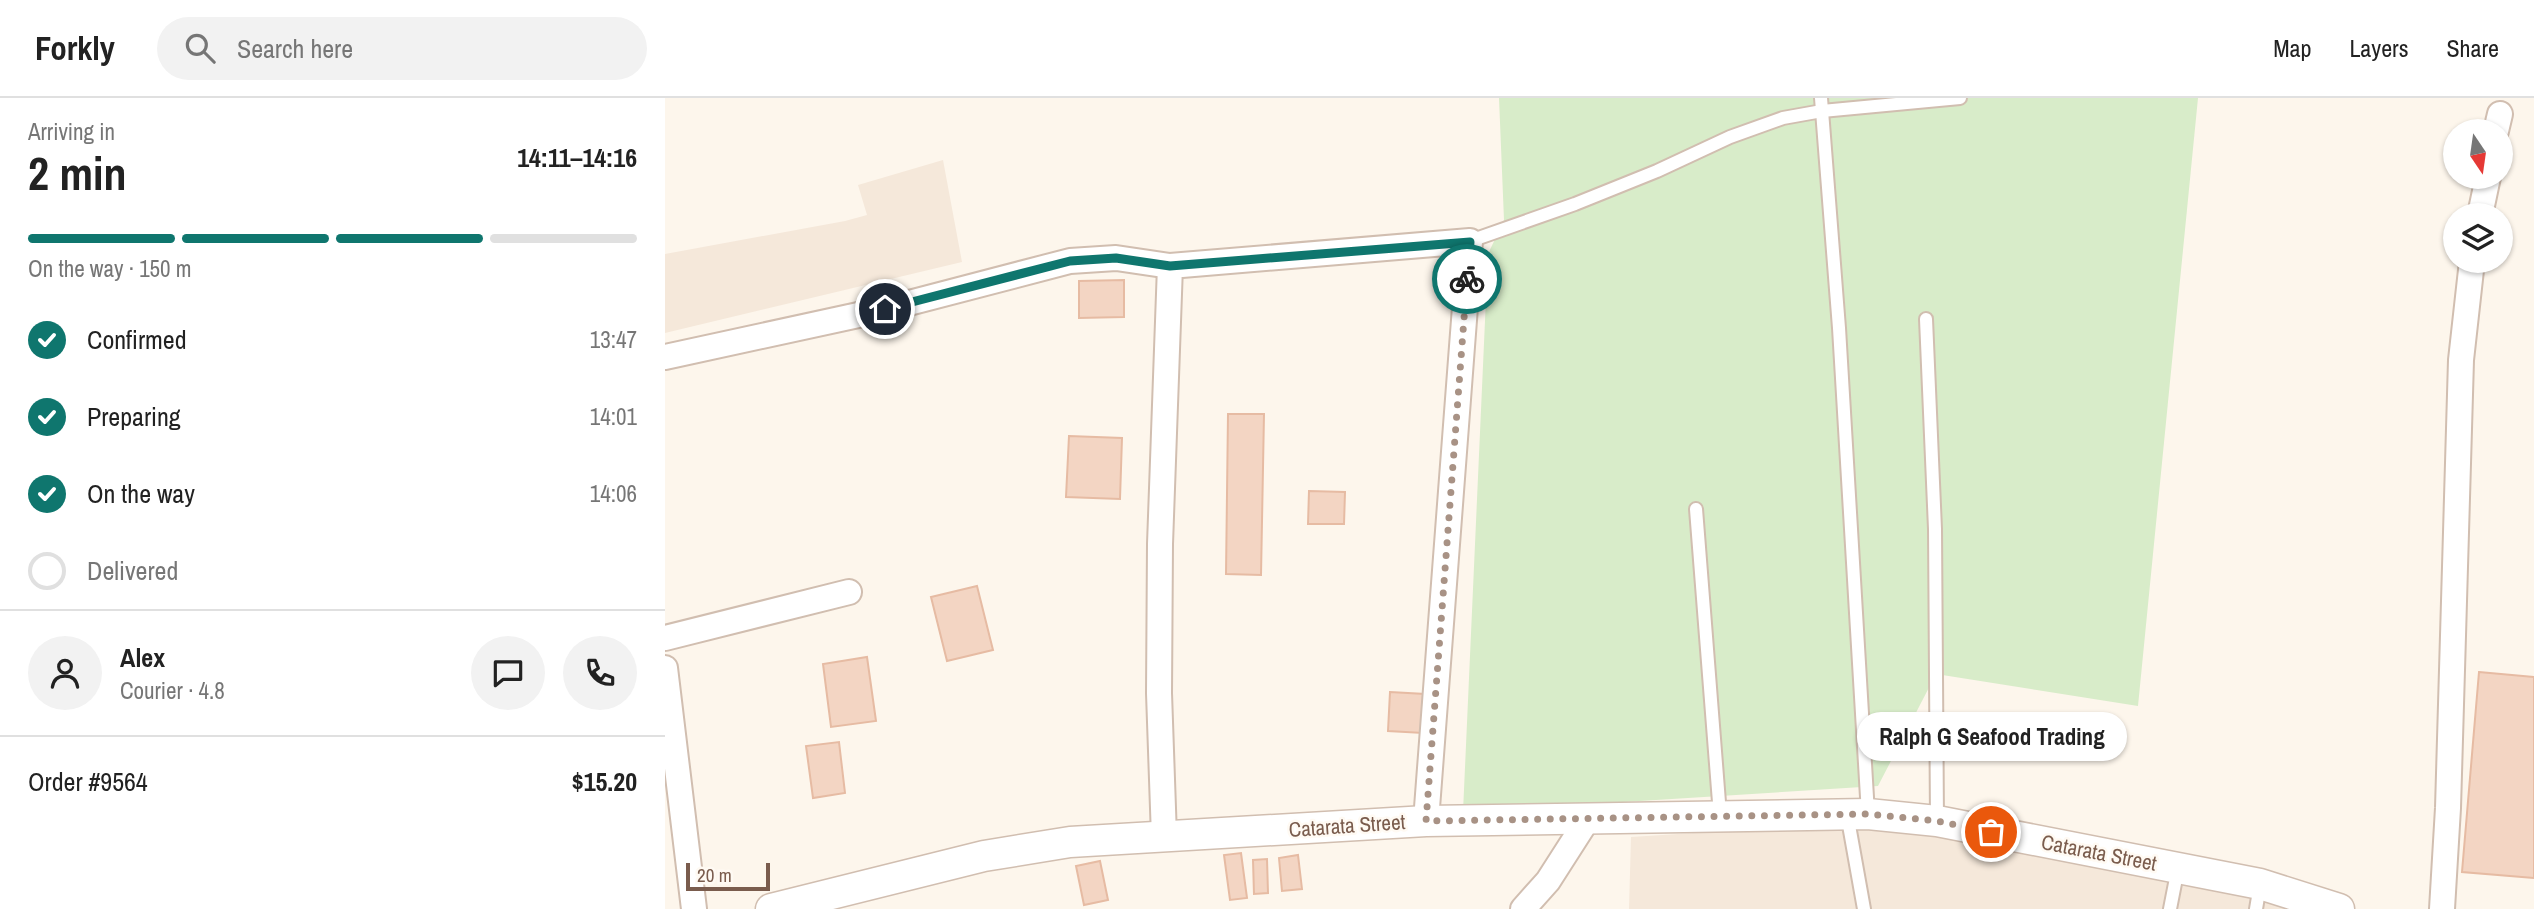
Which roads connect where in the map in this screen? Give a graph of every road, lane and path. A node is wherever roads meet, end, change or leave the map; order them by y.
1 (1960, 98) edge
2 (1821, 105) edge
3 (1470, 242) junction
4 (1170, 266) junction
5 (2471, 273) edge
6 (1926, 319) dead end
7 (665, 357) edge
8 (1696, 509) dead end
9 (849, 592) dead end
10 (665, 638) edge
11 (665, 668) edge
12 (1858, 814) junction
13 (1720, 815) junction
14 (1589, 817) junction
15 (1426, 821) junction
16 (1937, 821) junction
17 (1164, 837) junction
18 (2178, 868) junction
19 (2258, 897) edge
20 (694, 909) edge
21 (771, 909) edge
22 (1523, 909) edge
23 (1864, 909) edge
24 (2170, 909) edge
25 (2339, 909) edge
26 (2442, 909) edge

1 - 2 lane
2 - 3 lane
2 - 12 lane
3 - 4 street
3 - 15 street
4 - 7 street
4 - 17 street
5 - 26 street
6 - 16 lane
8 - 13 lane
9 - 10 street
11 - 20 street
12 - 13 street, Catarata Street
12 - 16 street, Catarata Street
12 - 23 lane
13 - 14 street, Catarata Street
14 - 15 street, Catarata Street
14 - 22 street
15 - 17 street, Catarata Street
16 - 18 street, Catarata Street
17 - 21 street, Catarata Street
18 - 19 street, Catarata Street
18 - 24 lane
19 - 25 street, Catarata Street

